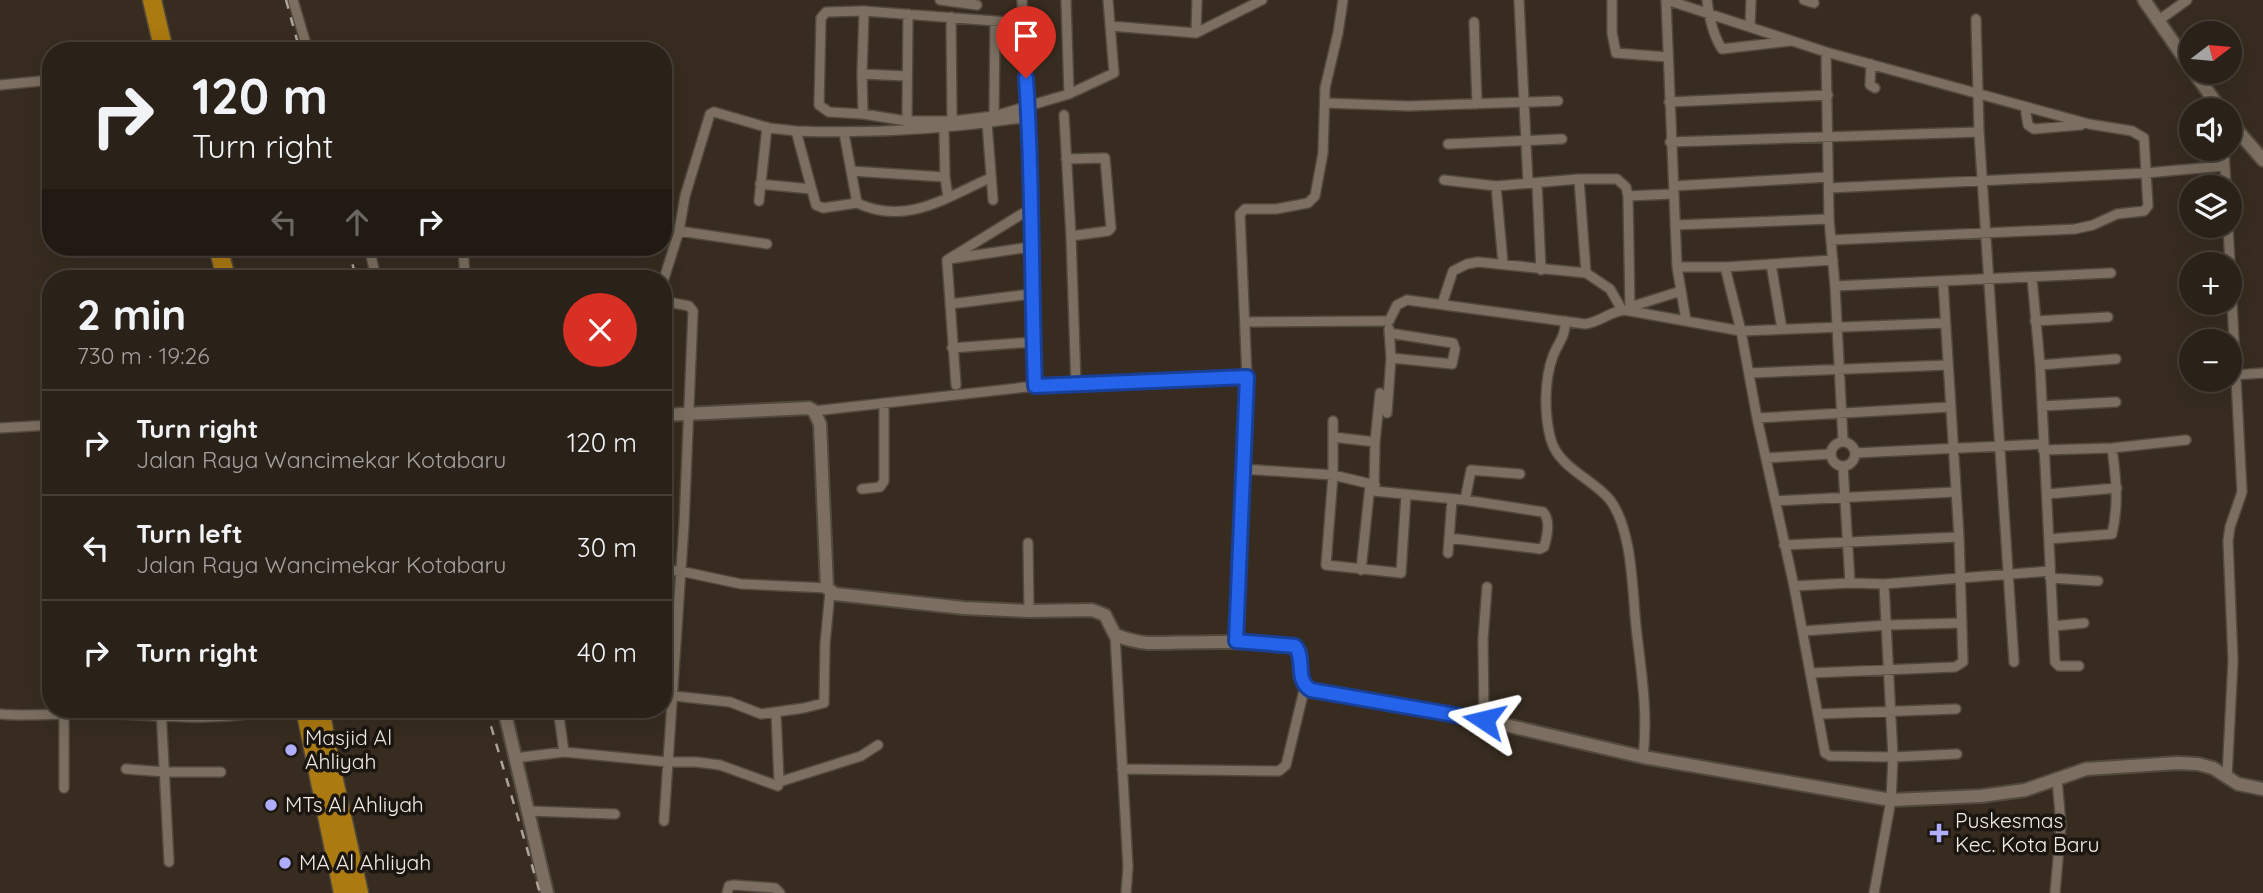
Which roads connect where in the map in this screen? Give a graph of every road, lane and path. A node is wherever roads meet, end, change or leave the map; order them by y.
1 (152, 0) edge
2 (160, 0) edge
3 (293, 0) edge
4 (940, 0) edge
5 (1023, 0) edge
6 (1066, 0) edge
7 (1108, 0) edge
8 (1197, 0) edge
9 (1262, 0) edge
10 (1343, 0) edge
11 (1519, 0) edge
12 (1612, 0) edge
13 (1667, 0) edge
14 (1707, 0) edge
15 (1751, 0) edge
16 (1804, 0) edge
17 (2187, 0) edge
18 (2150, 2) edge
19 (1814, 3) dead end
20 (977, 6) edge
21 (864, 11) junction
22 (1708, 13) junction
23 (908, 14) junction
24 (951, 17) junction
25 (1976, 19) dead end
26 (2159, 20) junction
27 (995, 21) junction
28 (1474, 22) dead end
29 (1022, 23) junction
30 (1110, 26) junction
31 (1750, 27) junction
32 (1196, 33) junction
33 (1794, 41) junction
34 (162, 42) edge
35 (170, 42) edge
36 (305, 42) edge
37 (2179, 50) edge
38 (1826, 52) junction
39 (1667, 57) junction
40 (1871, 64) junction
41 (862, 74) junction
42 (906, 76) junction
43 (42, 81) edge
44 (0, 85) edge
45 (1875, 88) dead end
46 (1978, 93) junction
47 (1069, 94) junction
48 (1828, 95) junction
49 (1558, 101) dead end
50 (1670, 102) junction
51 (1325, 103) junction
52 (1523, 103) junction
53 (1477, 104) junction
54 (1028, 105) junction
55 (2025, 107) junction
56 (863, 114) junction
57 (1064, 115) dead end
58 (994, 116) junction
59 (1028, 117) junction
60 (906, 121) junction
61 (987, 123) junction
62 (2089, 124) junction
63 (948, 125) junction
64 (767, 127) junction
65 (796, 131) junction
66 (1979, 132) junction
67 (844, 133) junction
68 (1828, 135) junction
69 (1524, 139) junction
70 (1562, 139) dead end
71 (2242, 140) edge
72 (1670, 142) junction
73 (1448, 145) dead end
74 (1066, 159) junction
75 (2263, 160) edge
76 (2224, 161) edge
77 (2224, 166) junction
78 (851, 172) junction
79 (2146, 173) junction
80 (2225, 175) edge
81 (945, 177) junction
82 (1828, 177) junction
83 (990, 178) junction
84 (1579, 179) junction
85 (1444, 180) dead end
86 (1982, 181) junction
87 (1532, 183) junction
88 (760, 184) junction
89 (1496, 186) junction
90 (1829, 188) junction
91 (811, 189) junction
92 (1673, 190) junction
93 (1628, 196) junction
94 (948, 197) junction
95 (992, 200) dead end
96 (759, 201) dead end
97 (857, 203) junction
98 (1030, 209) junction
99 (1829, 219) junction
100 (1675, 225) junction
101 (679, 231) junction
102 (1985, 234) junction
103 (1071, 236) junction
104 (2229, 238) edge
105 (1831, 240) junction
106 (767, 244) dead end
107 (1030, 247) junction
108 (672, 253) edge
109 (947, 260) junction
110 (1832, 260) junction
111 (1503, 263) junction
112 (1771, 264) junction
113 (1677, 267) junction
114 (1725, 267) junction
115 (1541, 270) junction
116 (1587, 273) junction
117 (2111, 273) dead end
118 (2032, 278) junction
119 (1988, 280) junction
120 (1943, 281) junction
121 (1835, 286) junction
122 (1681, 291) junction
123 (1031, 294) junction
124 (672, 303) edge
125 (950, 304) junction
126 (1442, 304) junction
127 (1627, 309) junction
128 (2108, 317) dead end
129 (1686, 320) junction
130 (1245, 321) junction
131 (1389, 321) junction
132 (1565, 321) junction
133 (2035, 321) junction
134 (1945, 323) junction
135 (1837, 327) junction
136 (1782, 329) junction
137 (2233, 329) edge
138 (1741, 331) junction
139 (1390, 333) junction
140 (1033, 342) junction
141 (952, 348) junction
142 (1391, 358) junction
143 (2116, 359) dead end
144 (1948, 365) junction
145 (2039, 365) junction
146 (1839, 369) junction
147 (1750, 373) junction
148 (2263, 373) edge
149 (2242, 374) edge
150 (1247, 377) junction
151 (956, 385) dead end
152 (1076, 385) junction
153 (1035, 386) junction
154 (2236, 392) edge
155 (1380, 393) dead end
156 (2116, 402) dead end
157 (884, 404) junction
158 (2042, 406) junction
159 (1950, 407) junction
160 (814, 411) junction
161 (1387, 413) dead end
162 (1840, 413) junction
163 (672, 415) edge
164 (689, 415) junction
165 (1757, 418) junction
166 (1333, 421) dead end
167 (42, 426) edge
168 (0, 428) edge
169 (1333, 437) junction
170 (2186, 440) dead end
171 (1375, 442) junction
172 (1843, 442) junction
173 (2000, 446) junction
174 (2043, 447) junction
175 (2112, 448) junction
176 (1952, 449) junction
177 (1855, 453) junction
178 (1830, 454) junction
179 (1766, 458) junction
180 (1843, 466) junction
181 (1243, 469) junction
182 (1520, 474) dead end
183 (1333, 475) junction
184 (1372, 485) junction
185 (2117, 488) junction
186 (862, 489) dead end
187 (1955, 492) junction
188 (2047, 494) junction
189 (1406, 495) junction
190 (1845, 498) junction
191 (1452, 499) junction
192 (1465, 500) junction
193 (1775, 501) junction
194 (1959, 537) junction
195 (1449, 538) junction
196 (2049, 539) junction
197 (1847, 541) junction
198 (1028, 544) dead end
199 (1784, 545) junction
200 (1448, 553) dead end
201 (1361, 570) junction
202 (672, 571) edge
203 (680, 571) junction
204 (2008, 575) junction
205 (2050, 575) junction
206 (1961, 578) junction
207 (2098, 581) dead end
208 (1850, 583) junction
209 (1884, 584) junction
210 (1794, 586) junction
211 (1487, 587) dead end
212 (829, 590) junction
213 (1029, 611) junction
214 (1962, 623) junction
215 (2084, 623) dead end
216 (1887, 625) junction
217 (2054, 626) junction
218 (1803, 631) junction
219 (1115, 635) junction
220 (1236, 641) junction
221 (2014, 662) dead end
222 (2079, 666) dead end
223 (1890, 670) junction
224 (1811, 673) junction
225 (1305, 686) junction
226 (674, 696) junction
227 (1956, 709) dead end
228 (1891, 712) junction
229 (776, 713) junction
230 (0, 714) edge
231 (42, 714) edge
232 (1818, 714) junction
233 (64, 718) edge
234 (160, 718) edge
235 (307, 718) edge
236 (322, 718) edge
237 (506, 718) edge
238 (559, 718) edge
239 (1484, 720) junction
240 (878, 745) dead end
241 (564, 752) junction
242 (1956, 754) dead end
243 (1643, 757) junction
244 (1893, 757) junction
245 (516, 758) junction
246 (668, 762) junction
247 (126, 769) dead end
248 (1122, 769) junction
249 (165, 772) junction
250 (220, 772) dead end
251 (2227, 777) junction
252 (2057, 779) junction
253 (779, 782) junction
254 (64, 788) dead end
255 (2263, 789) edge
256 (1891, 800) junction
257 (528, 811) junction
258 (615, 814) dead end
259 (664, 821) dead end
260 (169, 862) dead end
261 (343, 893) edge
262 (359, 893) edge
263 (547, 893) edge
264 (727, 893) edge
265 (780, 893) edge
266 (1125, 893) edge
267 (1874, 893) edge
268 (2055, 893) edge

1 - 34 highway
2 - 35 highway
3 - 36 street
4 - 20 street
5 - 29 street
6 - 47 street
7 - 30 street
8 - 32 street
9 - 32 street
10 - 51 street
11 - 52 street
12 - 39 street
13 - 22 street
13 - 39 street
14 - 22 street
15 - 31 street
16 - 19 street
17 - 26 street
18 - 26 street
21 - 23 street
21 - 41 street
21 - 56 street
22 - 31 street
22 - 33 street
23 - 24 street
23 - 42 street
24 - 27 street
24 - 63 street
25 - 46 street
26 - 37 street
27 - 29 street
27 - 58 street
28 - 53 street
29 - 54 street
30 - 32 street
30 - 47 street
31 - 33 street
33 - 38 street
38 - 40 street
38 - 48 street
39 - 50 street
40 - 45 street
40 - 46 street
41 - 42 street
41 - 56 street
42 - 60 street
43 - 44 street
46 - 55 street
46 - 66 street
47 - 54 street
48 - 50 street
48 - 68 street
49 - 52 street
50 - 72 street
51 - 53 street
51 - 130 street
52 - 53 street
52 - 69 street
54 - 58 street
54 - 59 street
55 - 62 street
55 - 62 street
56 - 60 street
57 - 74 street
58 - 63 street
59 - 61 street
59 - 98 street
60 - 63 street
61 - 63 street
61 - 83 street
62 - 79 street
63 - 67 street
63 - 81 street
64 - 65 street
64 - 88 street
64 - 101 street
65 - 67 street
65 - 91 street
66 - 68 street
66 - 86 street
67 - 78 street
68 - 72 street
68 - 82 street
69 - 70 street
69 - 73 street
69 - 87 street
71 - 75 street
72 - 92 street
74 - 103 street
74 - 103 street
76 - 77 street
77 - 79 street
77 - 80 street
78 - 81 street
78 - 97 street
79 - 86 street
79 - 102 street
81 - 94 street
82 - 90 street
82 - 92 street
83 - 94 street
83 - 95 street
84 - 87 street
84 - 93 street
84 - 116 street
85 - 89 street
86 - 90 street
86 - 102 street
87 - 89 street
87 - 115 street
88 - 91 street
88 - 96 street
89 - 111 street
90 - 99 street
91 - 97 street
92 - 93 street
92 - 100 street
93 - 127 street
94 - 97 street
98 - 107 street
98 - 109 street
99 - 100 street
99 - 105 street
100 - 113 street
101 - 106 street
101 - 108 street
102 - 105 street
102 - 119 street
103 - 152 street
104 - 137 street
105 - 110 street
107 - 109 street
107 - 123 street
109 - 125 street
110 - 112 street
110 - 121 street
111 - 115 street
111 - 126 street
112 - 114 street
112 - 136 street
113 - 114 street
113 - 122 street
114 - 138 street
115 - 116 street
116 - 127 street
117 - 118 street
118 - 119 street
118 - 133 street
119 - 120 street
119 - 173 street
120 - 121 street
120 - 134 street
121 - 135 street
122 - 127 street
122 - 129 street
123 - 125 street
123 - 140 street
124 - 164 street
125 - 141 street
126 - 131 street
126 - 132 street
127 - 129 street
127 - 132 street
128 - 133 street
129 - 138 street
130 - 131 street
130 - 150 street
131 - 139 street
132 - 243 street
133 - 145 street
134 - 135 street
134 - 144 street
135 - 136 street
135 - 146 street
136 - 138 street
138 - 147 street
139 - 142 street
139 - 142 street
140 - 141 street
140 - 153 street
141 - 151 street
142 - 161 street
143 - 145 street
144 - 146 street
144 - 159 street
145 - 158 street
146 - 147 street
146 - 162 street
147 - 165 street
148 - 149 street
150 - 152 street
150 - 181 street
152 - 153 street
153 - 157 street
154 - 251 street
155 - 171 street
156 - 158 street
157 - 160 street
157 - 186 street
158 - 174 street
159 - 162 street
159 - 176 street
160 - 164 street
160 - 212 street
162 - 165 street
162 - 172 street
163 - 164 street
164 - 203 street
165 - 179 street
166 - 169 street
167 - 168 street
169 - 171 street
169 - 183 street
170 - 175 street
171 - 184 street
172 - 177 street
172 - 178 street
173 - 174 street
173 - 176 street
173 - 204 street
174 - 175 street
174 - 188 street
175 - 185 street
176 - 177 street
176 - 187 street
177 - 180 street
178 - 179 street
178 - 180 street
179 - 193 street
180 - 190 street
181 - 183 street
181 - 220 street
182 - 192 street
183 - 184 street
183 - 201 street
184 - 189 street
184 - 201 street
185 - 188 street
185 - 196 street
187 - 190 street
187 - 194 street
188 - 196 street
189 - 191 street
189 - 201 street
190 - 193 street
190 - 197 street
191 - 192 street
191 - 195 street
192 - 195 street
193 - 199 street
194 - 197 street
194 - 206 street
195 - 200 street
196 - 205 street
197 - 199 street
197 - 208 street
198 - 213 street
199 - 210 street
202 - 203 street
203 - 212 street
203 - 226 street
204 - 205 street
204 - 206 street
204 - 221 street
205 - 207 street
205 - 217 street
206 - 209 street
206 - 214 street
208 - 209 street
208 - 210 street
209 - 216 street
210 - 218 street
211 - 239 street
212 - 213 street
212 - 229 street
213 - 219 street
214 - 216 street
214 - 223 street
215 - 217 street
216 - 218 street
216 - 223 street
217 - 222 street
218 - 224 street
219 - 220 street
219 - 248 street
220 - 225 street
223 - 224 street
223 - 228 street
224 - 232 street
225 - 239 street
225 - 248 street
226 - 229 street
226 - 246 street
227 - 228 street
228 - 232 street
228 - 244 street
229 - 253 street
230 - 231 street
232 - 244 street
233 - 254 street
234 - 249 street
235 - 261 highway
236 - 262 highway
237 - 245 street
238 - 241 street
239 - 243 street
240 - 253 street
241 - 245 street
241 - 246 street
242 - 244 street
243 - 256 street
244 - 256 street
245 - 257 street
246 - 253 street
246 - 259 street
247 - 249 street
248 - 266 street
249 - 250 street
249 - 260 street
251 - 252 street
251 - 255 street
252 - 256 street
252 - 268 street
256 - 267 street
257 - 258 street
257 - 263 street
264 - 265 street

